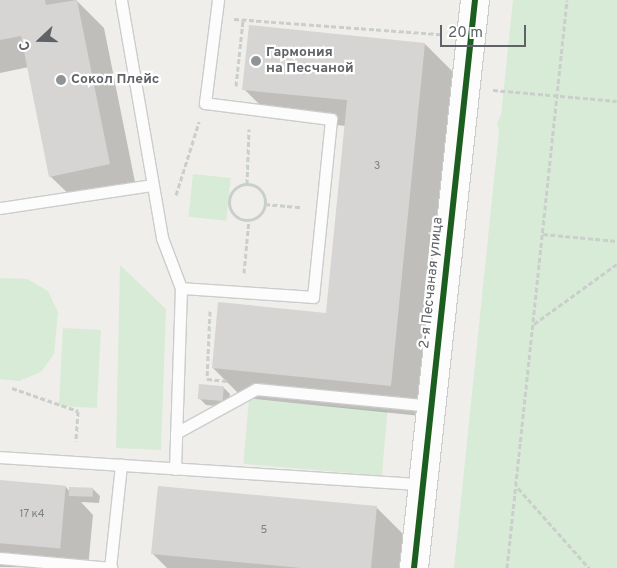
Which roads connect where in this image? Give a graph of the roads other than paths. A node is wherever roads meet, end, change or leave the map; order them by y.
1 (121, 0) edge
2 (218, 0) edge
3 (475, 0) edge
4 (152, 185) junction
5 (0, 208) edge
6 (181, 288) junction
7 (432, 406) junction
8 (176, 433) junction
9 (0, 457) edge
10 (121, 465) junction
11 (175, 468) junction
12 (423, 484) junction
13 (0, 558) edge
14 (111, 568) edge
15 (414, 568) edge

1 - 4 lane
2 - 6 lane
3 - 7 street, 2-я Песчаная улица
4 - 5 lane
4 - 6 lane
6 - 8 lane
7 - 8 lane
7 - 12 street, 2-я Песчаная улица
8 - 11 lane
9 - 10 lane
10 - 11 lane
10 - 14 lane
11 - 12 lane
12 - 15 street, 2-я Песчаная улица
13 - 14 lane

